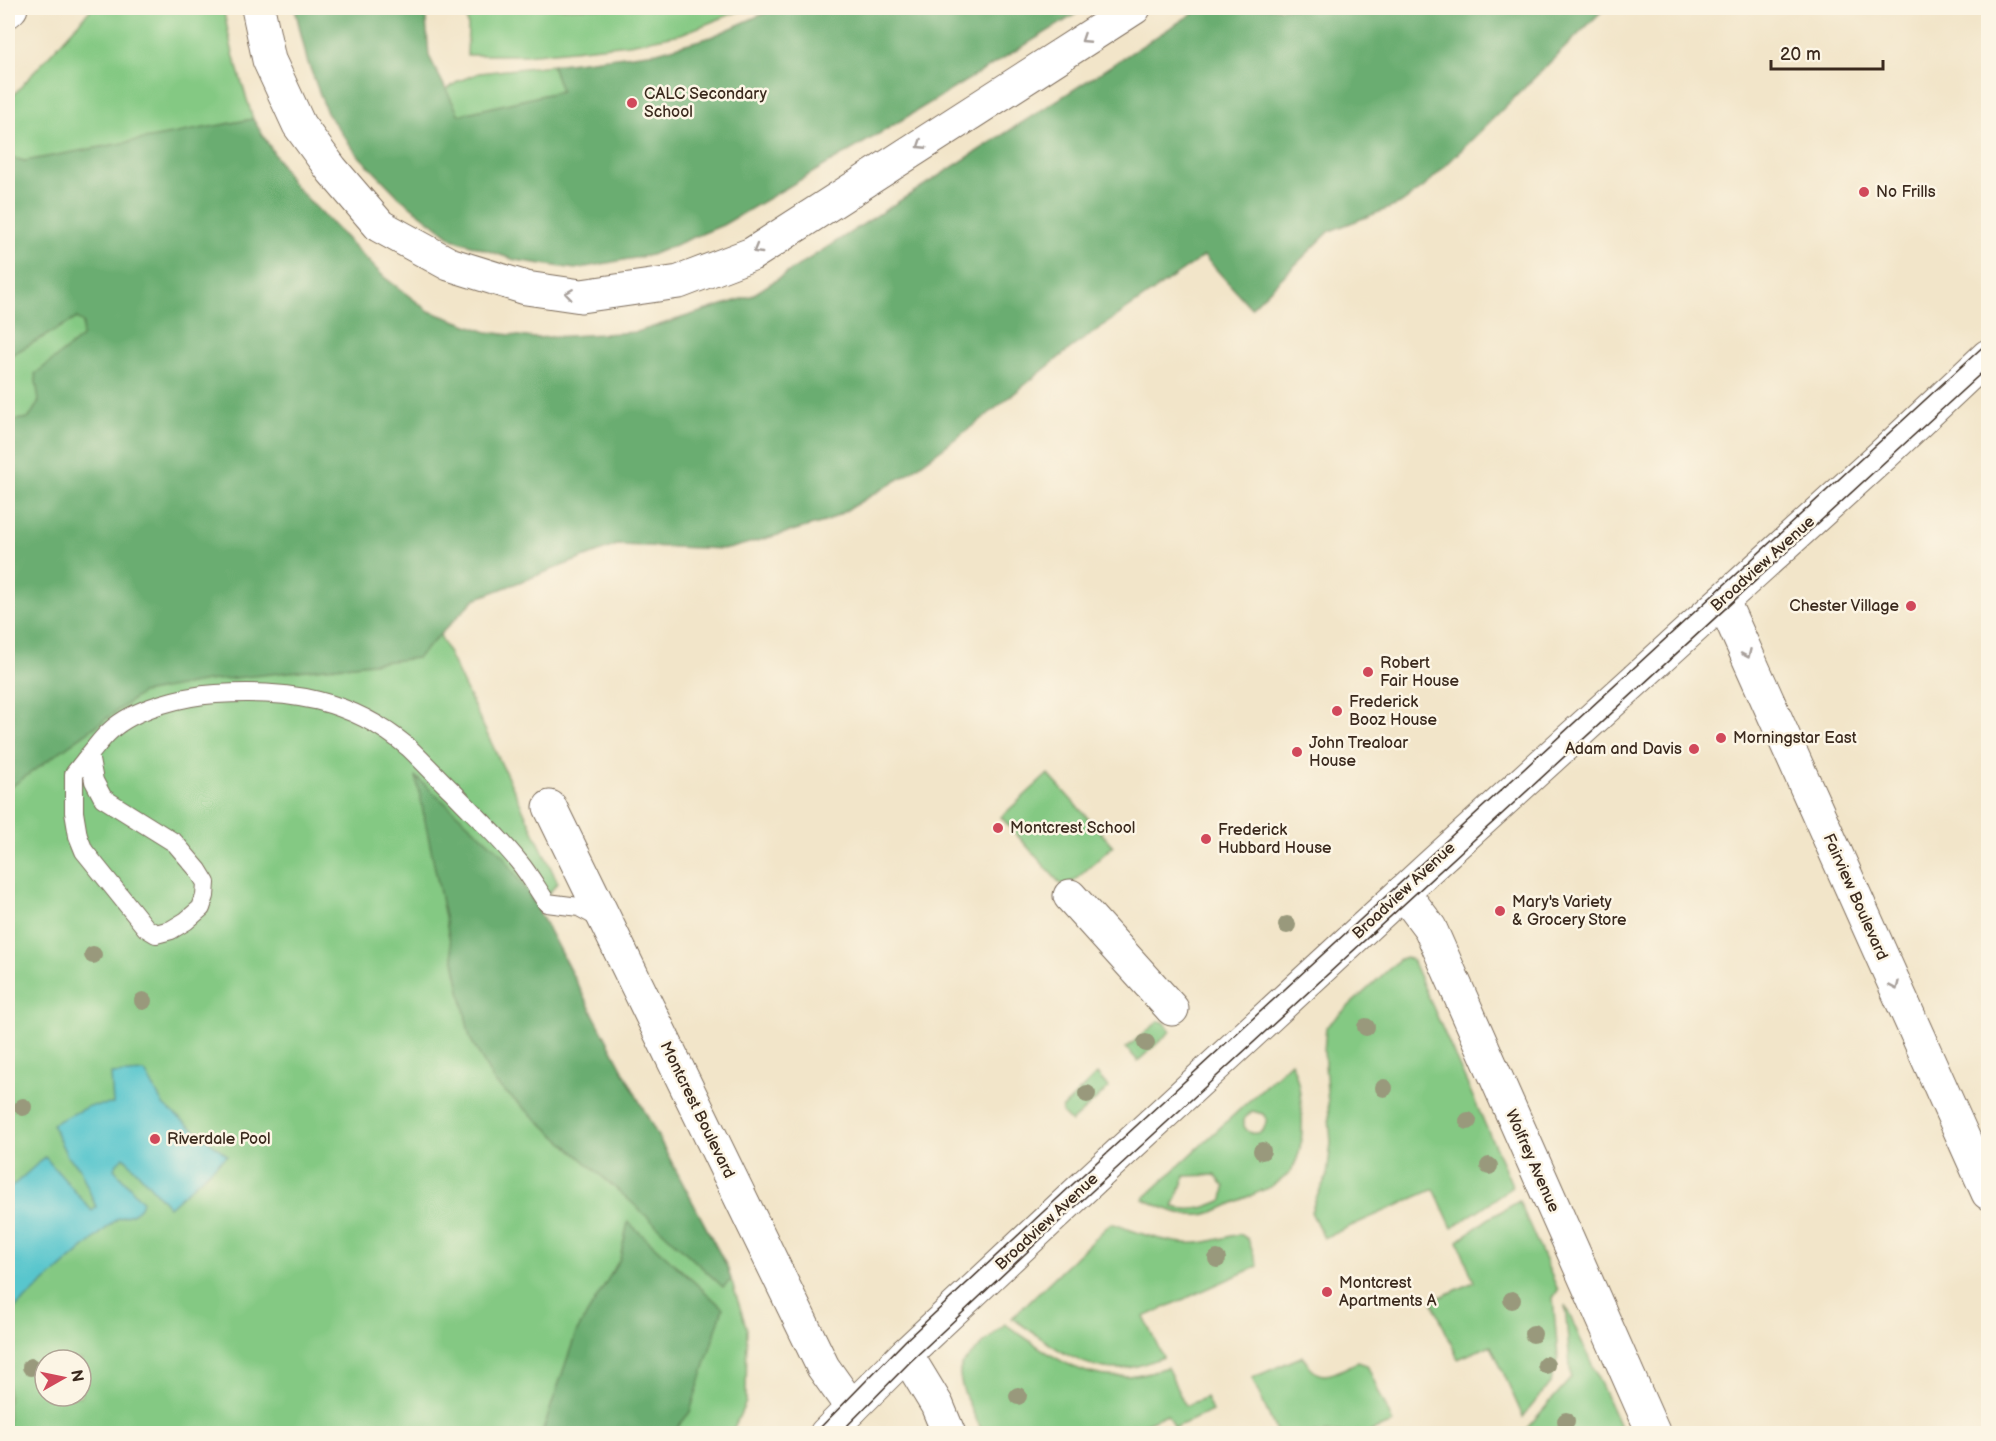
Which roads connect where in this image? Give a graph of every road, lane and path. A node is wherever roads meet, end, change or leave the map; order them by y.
1 (11, 8) edge
2 (258, 8) edge
3 (1134, 8) edge
4 (8, 11) edge
5 (1989, 357) edge
6 (1723, 601) junction
7 (89, 755) junction
8 (550, 807) dead end
9 (1403, 892) junction
10 (1070, 896) dead end
11 (605, 921) junction
12 (1172, 1008) dead end
13 (1989, 1193) edge
14 (906, 1354) junction
15 (852, 1408) junction
16 (826, 1434) edge
17 (950, 1434) edge
18 (1654, 1434) edge

1 - 4 main road
3 -> 2 main road
5 - 6 main road, Broadview Avenue
6 - 9 main road, Broadview Avenue
6 -> 13 main road, Fairview Boulevard
7 - 7 lane
7 - 11 lane
8 - 11 main road, Montcrest Boulevard
9 - 14 main road, Broadview Avenue
9 - 18 main road, Wolfrey Avenue
10 - 12 main road
11 - 15 main road, Montcrest Boulevard
14 - 15 main road, Broadview Avenue
14 - 17 main road
15 - 16 main road, Broadview Avenue

